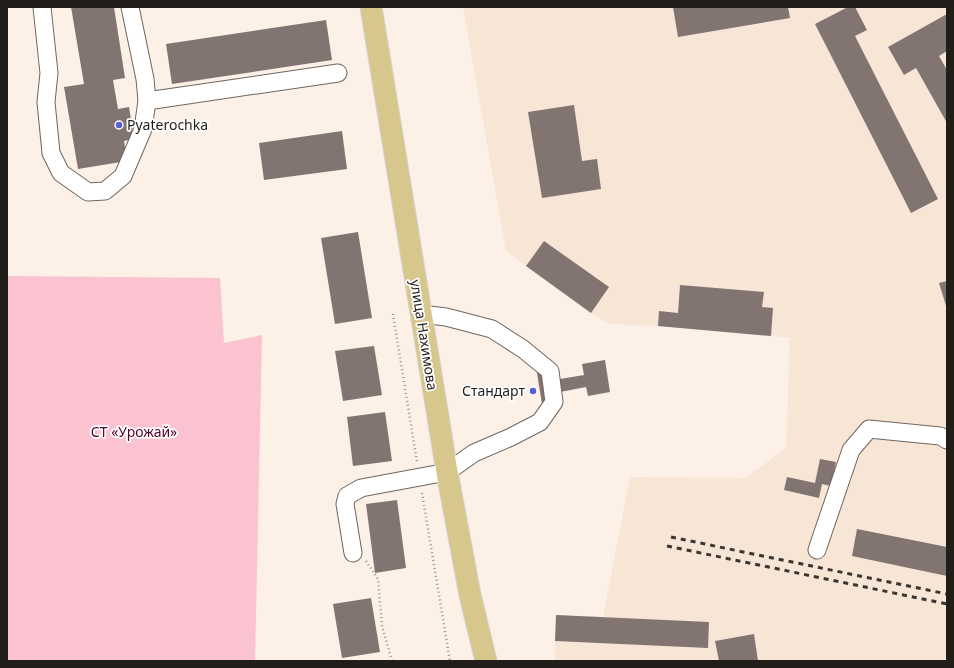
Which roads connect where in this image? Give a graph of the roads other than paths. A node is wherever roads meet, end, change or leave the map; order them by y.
1 (42, 7) edge
2 (130, 7) edge
3 (371, 7) edge
4 (338, 73) dead end
5 (147, 101) junction
6 (421, 314) junction
7 (947, 440) edge
8 (447, 472) junction
9 (817, 550) dead end
10 (353, 554) road end
11 (486, 661) edge

1 - 5 lane
2 - 5 lane
3 - 6 main road, улица Нахимова
4 - 5 lane
6 - 8 main road, улица Нахимова
6 - 8 lane
7 - 9 lane
8 - 10 lane
8 - 11 main road, улица Нахимова

